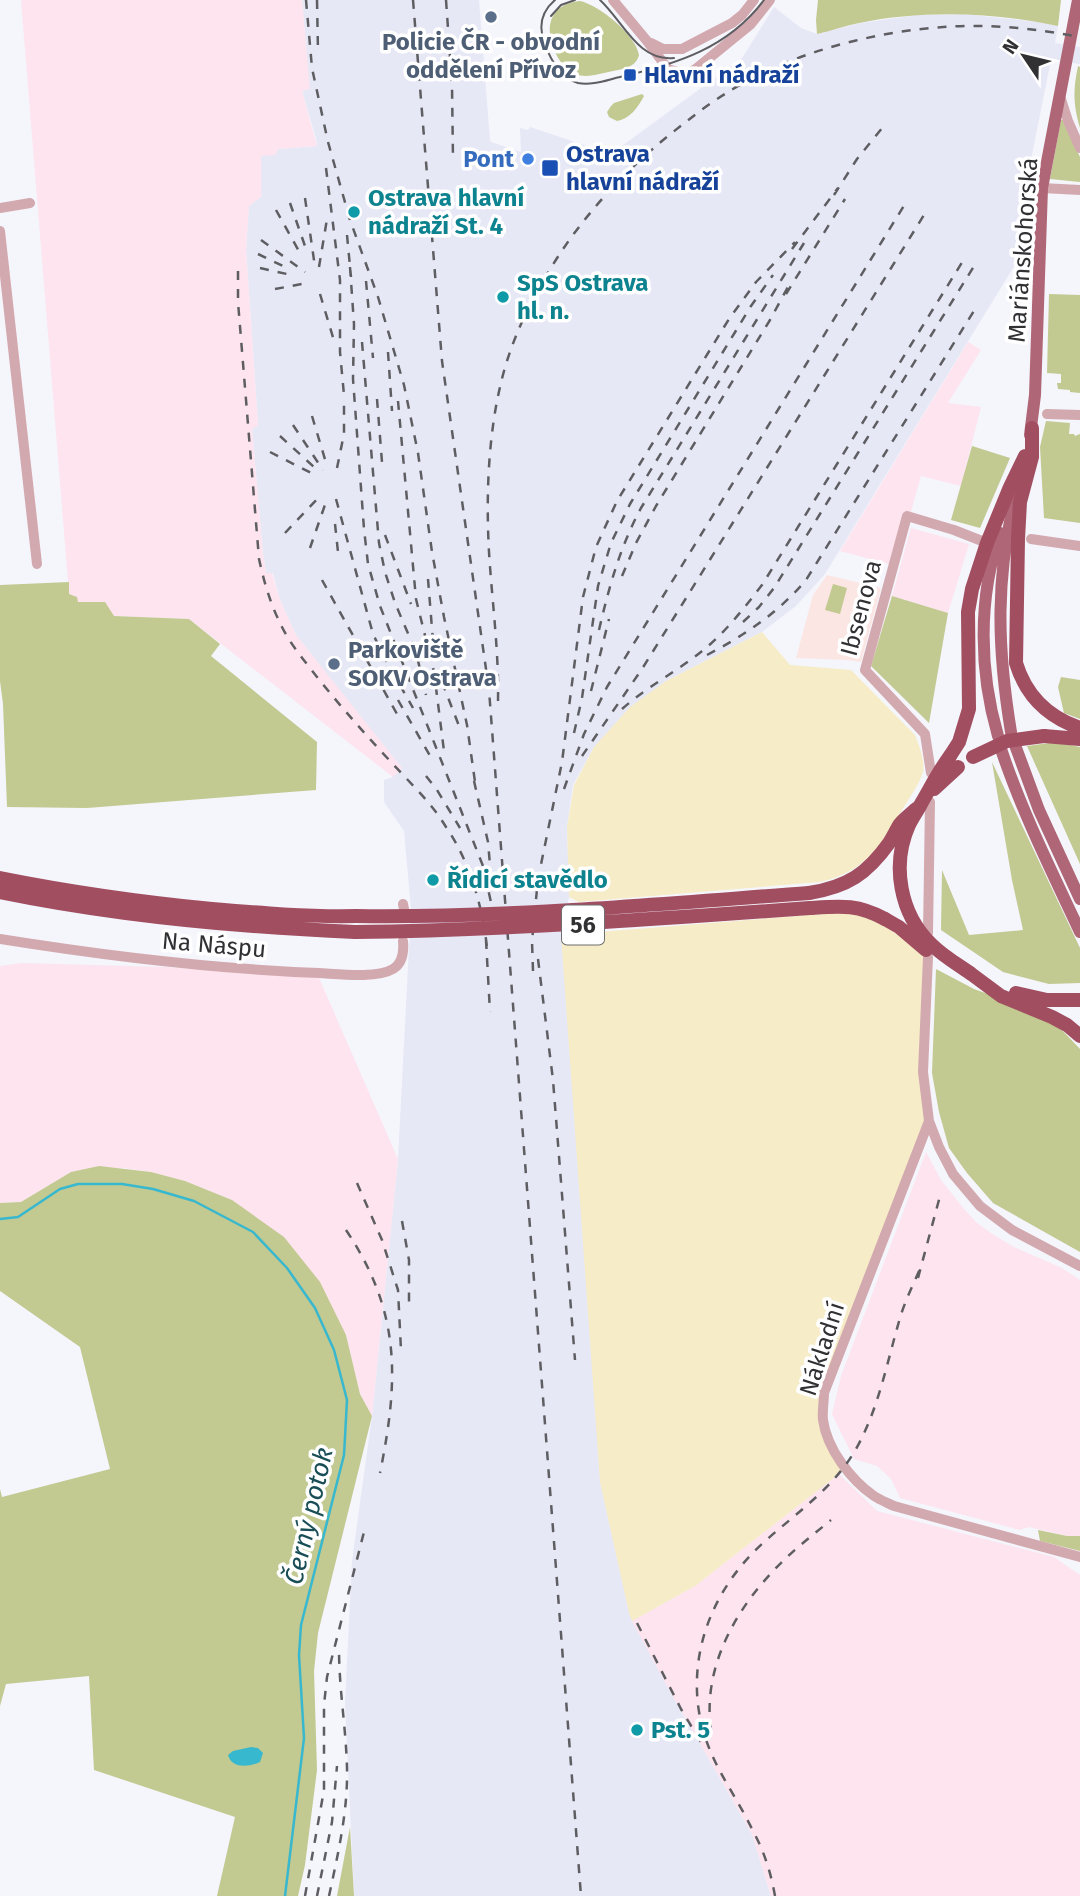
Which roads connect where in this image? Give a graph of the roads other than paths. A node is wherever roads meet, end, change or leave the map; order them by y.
1 (613, 0) edge
2 (754, 0) edge
3 (770, 0) edge
4 (1077, 0) edge
5 (647, 41) junction
6 (1060, 96) junction
7 (1080, 148) edge
8 (1042, 188) junction
9 (1080, 190) edge
10 (30, 203) dead end
11 (0, 208) edge
12 (0, 232) edge
13 (1047, 414) dead end
14 (1080, 415) edge
15 (1032, 428) junction
16 (1025, 460) junction
17 (1031, 539) dead end
18 (987, 543) junction
19 (1080, 546) edge
20 (37, 564) dead end
21 (1080, 729) edge
22 (1080, 738) edge
23 (1006, 741) junction
24 (954, 762) junction
25 (931, 772) dead end
26 (926, 803) junction
27 (0, 878) edge
28 (0, 891) edge
29 (1080, 899) edge
30 (1080, 932) edge
31 (928, 933) dead end
32 (0, 939) edge
33 (403, 941) dead end
34 (928, 957) dead end
35 (970, 973) junction
36 (1077, 1000) edge
37 (1080, 1036) edge
38 (929, 1121) junction
39 (1080, 1266) edge
40 (1080, 1558) edge

1 - 5 street
2 - 5 street
3 - 5 street
4 - 6 main road, Mariánskohorská
6 - 7 street
6 - 8 main road, Mariánskohorská
8 - 9 street
8 - 15 main road, Mariánskohorská
10 - 11 street
12 - 20 street
13 - 14 street
15 - 16 main road, Mariánskohorská
15 - 21 highway
16 - 18 highway
16 - 23 main road, Mariánskohorská
17 - 19 street
18 - 24 highway
18 - 25 street, Ibsenova
22 - 24 highway, 56, bridge
23 - 29 main road, Mariánskohorská
23 - 30 main road, Mariánskohorská
24 - 26 highway, 56, bridge
26 - 27 highway, 56, bridge
26 - 31 street
26 - 35 highway, 56, bridge
28 - 35 highway, 56, bridge
32 - 33 street, Na Náspu
34 - 38 street, Nákladní
35 - 36 highway, 56
35 - 37 highway
38 - 39 street, Nákladní
38 - 40 street, Nákladní

